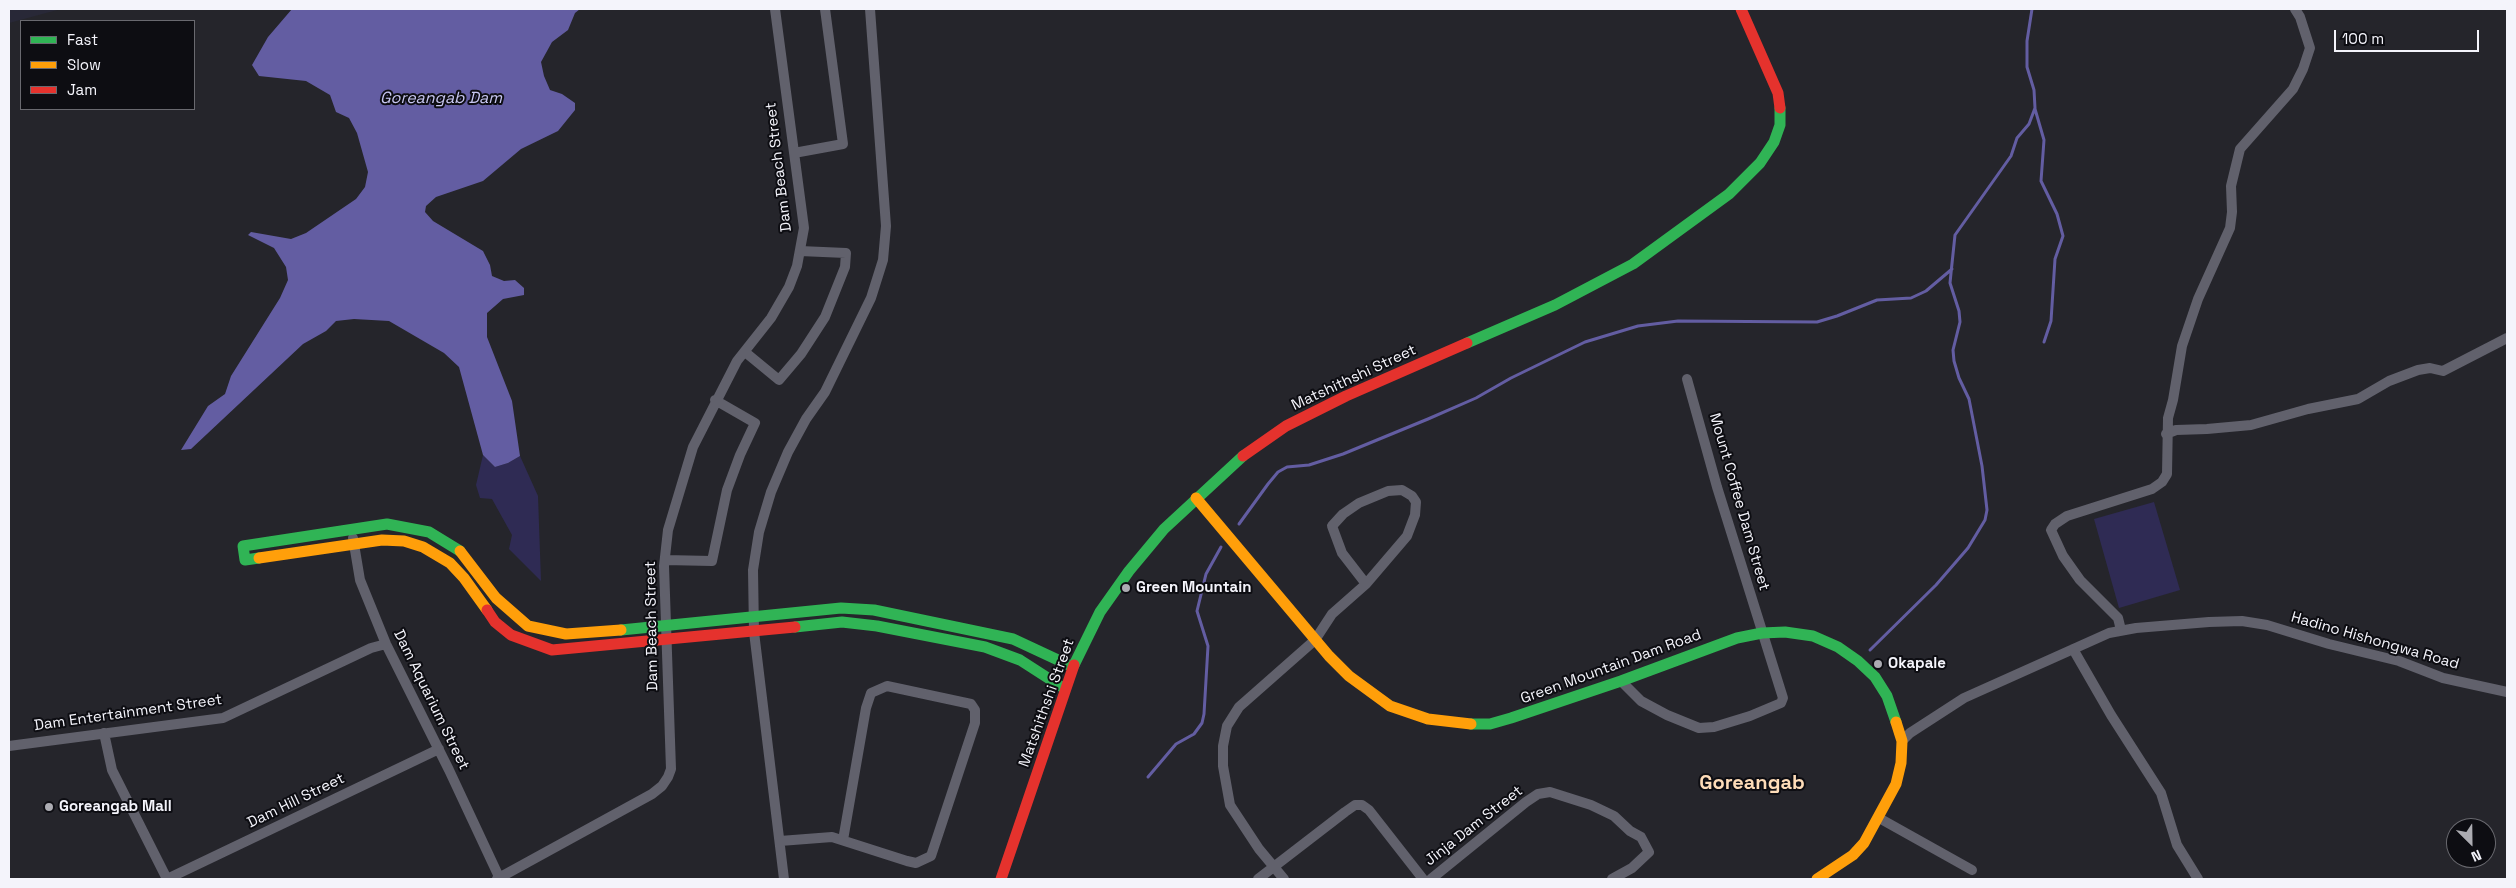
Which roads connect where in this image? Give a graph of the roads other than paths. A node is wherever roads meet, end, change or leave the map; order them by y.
1 (775, 9) edge
2 (825, 9) edge
3 (870, 9) edge
4 (1741, 9) edge
5 (2295, 9) edge
6 (794, 153) junction
7 (800, 250) junction
8 (2507, 338) edge
9 (745, 352) junction
10 (1687, 379) dead end
11 (715, 400) junction
12 (2166, 434) junction
13 (1196, 498) junction
14 (353, 529) junction
15 (354, 546) junction
16 (665, 560) junction
17 (1366, 584) junction
18 (753, 616) junction
19 (665, 627) junction
20 (2122, 630) junction
21 (754, 632) junction
22 (1762, 633) junction
23 (1315, 640) junction
24 (666, 641) junction
25 (386, 644) junction
26 (2073, 649) junction
27 (1073, 667) junction
28 (1621, 681) junction
29 (1066, 690) junction
30 (2507, 692) edge
31 (104, 732) junction
32 (1902, 740) junction
33 (9, 746) edge
34 (439, 749) junction
35 (1879, 818) junction
36 (843, 840) junction
37 (780, 841) junction
38 (1274, 867) junction
39 (1972, 870) dead end
40 (167, 879) edge
41 (499, 879) edge
42 (784, 879) edge
43 (1001, 879) edge
44 (1258, 879) edge
45 (1284, 879) edge
46 (1423, 879) edge
47 (1431, 879) edge
48 (1612, 879) edge
49 (1817, 879) edge
50 (2198, 879) edge

1 - 6 street, Dam Beach Street
2 - 6 street
3 - 18 street
4 - 13 street, Matshithshi Street
5 - 12 street
6 - 7 street, Dam Beach Street
7 - 9 street, Dam Beach Street
7 - 9 street
8 - 12 street
9 - 11 street, Dam Beach Street
10 - 22 street, Mount Coffee Dam Street
11 - 16 street, Dam Beach Street
11 - 16 street
12 - 20 street
13 - 23 street, Green Mountain Dam Road
13 - 27 street, Matshithshi Street
14 - 15 street, Dam Aquarium Street
14 - 15 street
14 - 19 street
15 - 24 street
15 - 25 street, Dam Aquarium Street
16 - 19 street, Dam Beach Street
17 - 17 street
17 - 23 street
18 - 19 street
18 - 21 street
18 - 27 street
19 - 24 street, Dam Beach Street
20 - 26 street, Hadino Hishongwa Road
20 - 30 street, Hadino Hishongwa Road
21 - 24 street
21 - 29 street
21 - 37 street
22 - 28 street, Green Mountain Dam Road
22 - 28 street, Mount Coffee Dam Street
22 - 32 street, Green Mountain Dam Road
23 - 28 street, Green Mountain Dam Road
23 - 38 street
24 - 41 street, Dam Beach Street
25 - 31 street, Dam Entertainment Street
25 - 34 street, Dam Aquarium Street
26 - 32 street, Hadino Hishongwa Road
26 - 50 street
27 - 29 street, Matshithshi Street
29 - 43 street, Matshithshi Street
31 - 33 street, Dam Entertainment Street
31 - 40 street
32 - 35 street, Green Mountain Dam Road
34 - 40 street, Dam Hill Street
34 - 41 street, Dam Aquarium Street
35 - 39 street
35 - 49 street, Green Mountain Dam Road
36 - 36 street
36 - 37 street
37 - 42 street
38 - 44 street
38 - 45 street
38 - 46 street
47 - 48 street, Jinja Dam Street

